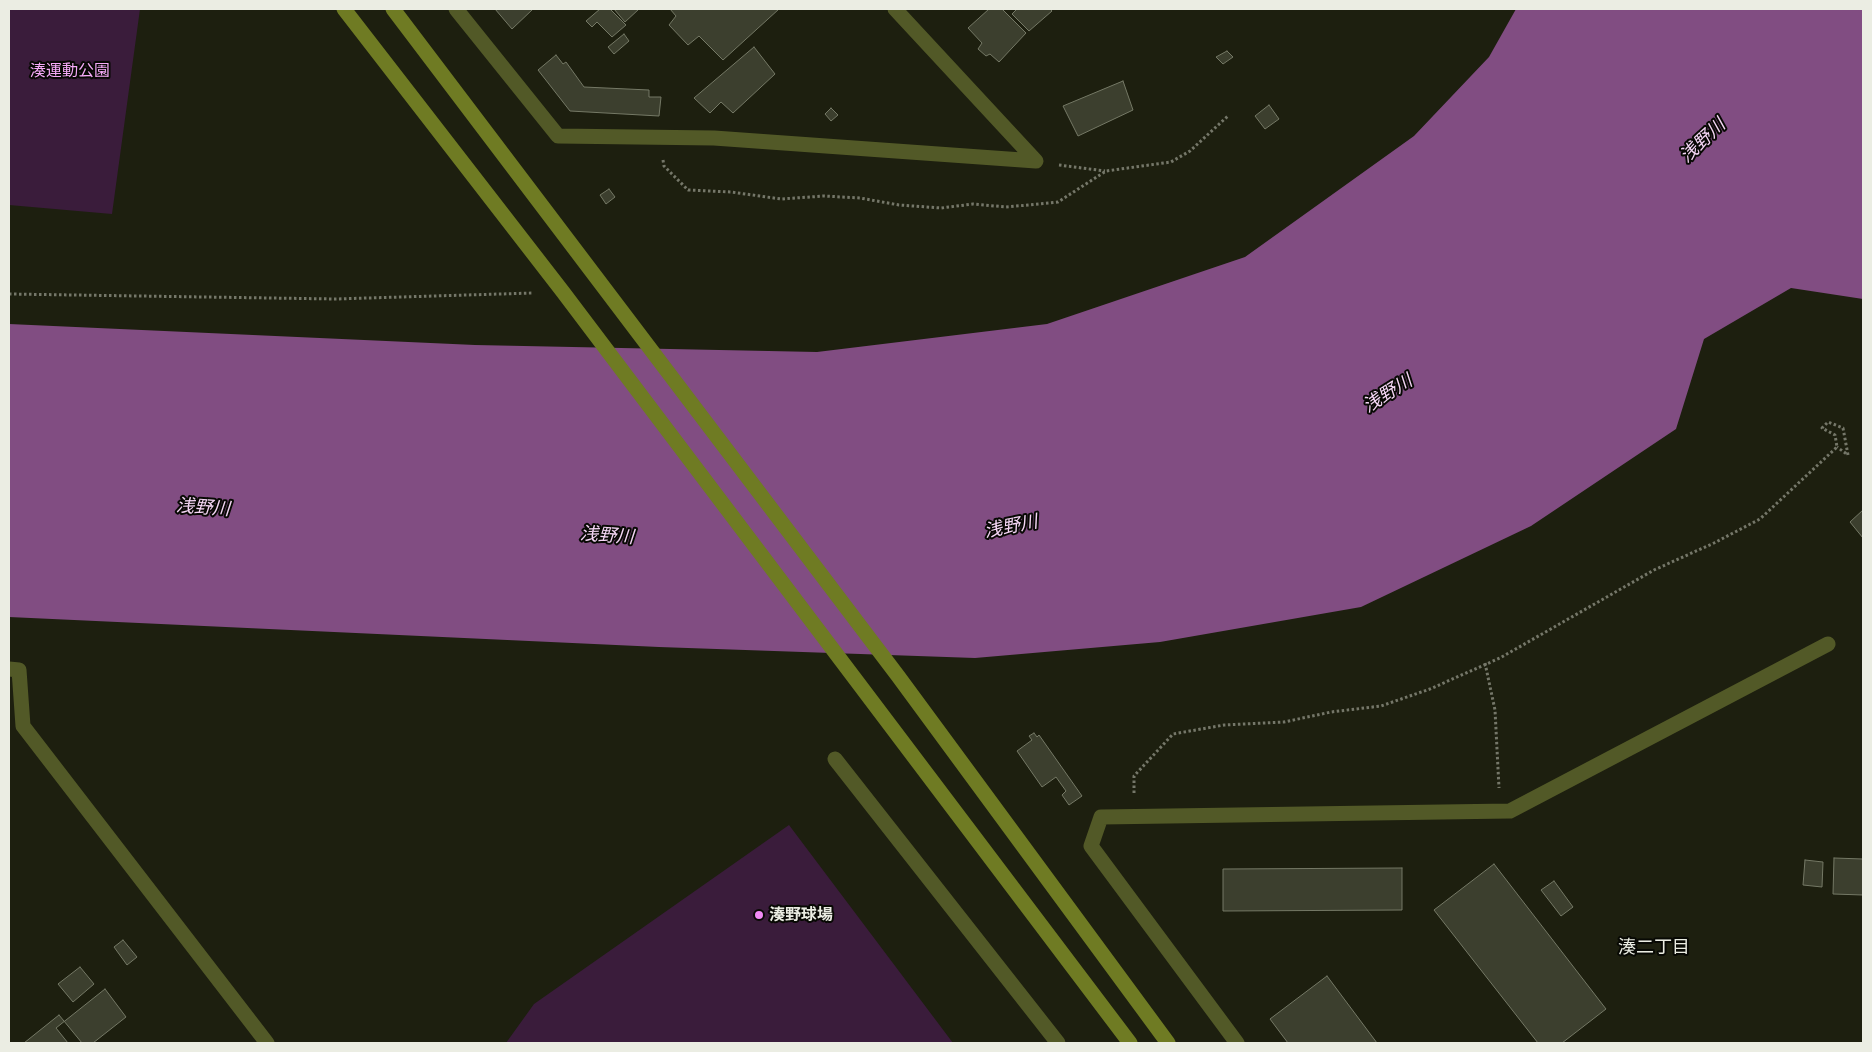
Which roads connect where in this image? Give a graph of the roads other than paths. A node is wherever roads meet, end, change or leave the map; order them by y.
1 (344, 9) edge
2 (393, 9) edge
3 (456, 9) edge
4 (895, 9) edge
5 (1828, 644) dead end
6 (9, 669) edge
7 (835, 759) dead end
8 (267, 1043) edge
9 (1058, 1043) edge
10 (1130, 1043) edge
11 (1168, 1043) edge
12 (1237, 1043) edge

1 - 10 street
2 - 11 street
3 - 4 street
5 - 12 street
6 - 8 street
7 - 9 street

